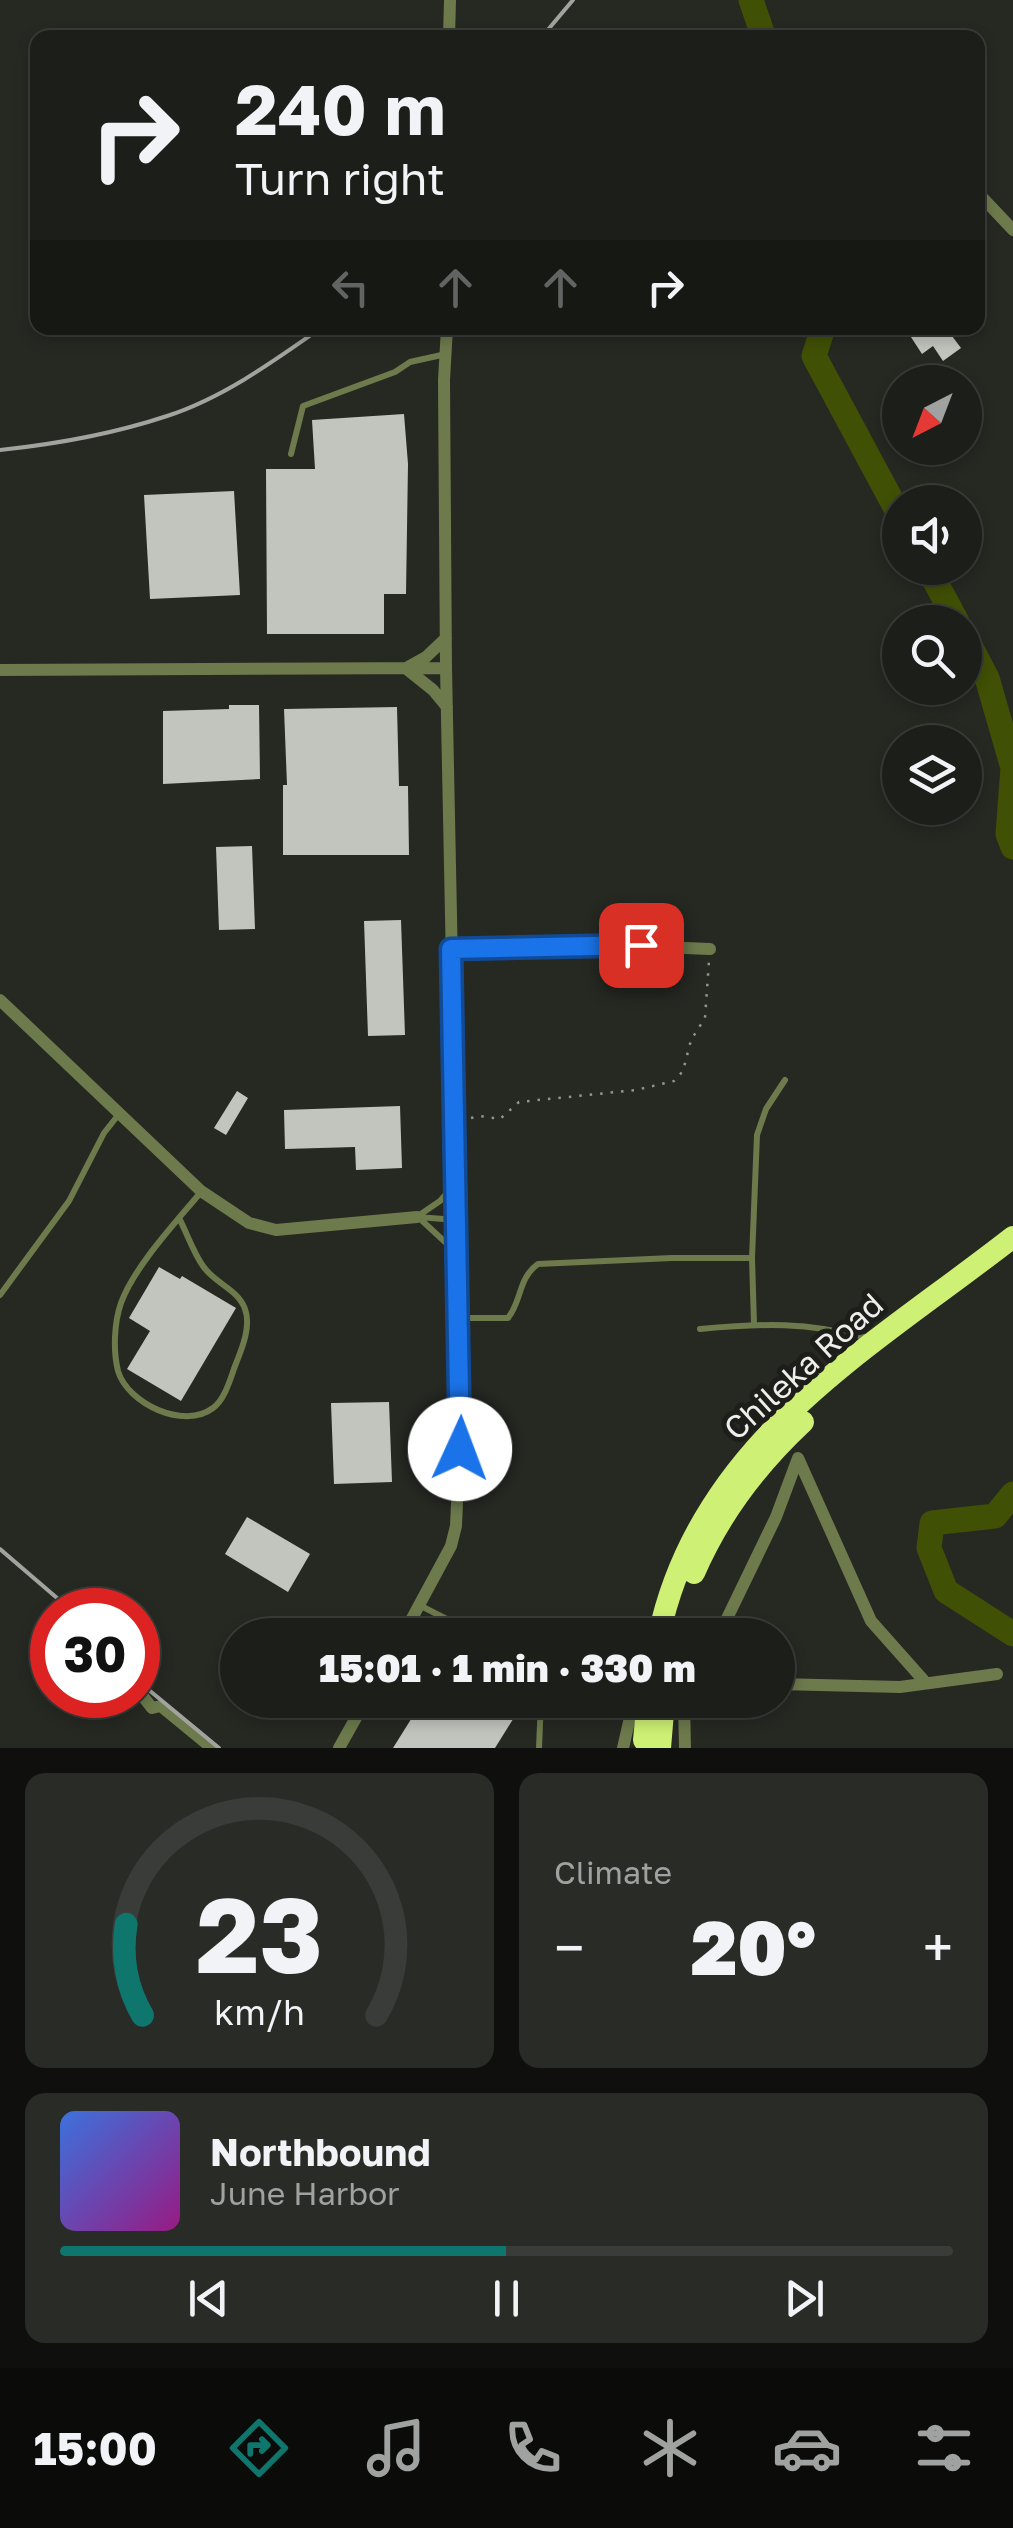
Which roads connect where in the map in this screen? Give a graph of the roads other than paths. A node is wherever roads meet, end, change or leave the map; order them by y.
1 (450, 0) edge
2 (449, 30) edge
3 (985, 200) edge
4 (1013, 230) edge
5 (447, 335) edge
6 (447, 354) junction
7 (291, 454) dead end
8 (446, 638) junction
9 (406, 668) junction
10 (446, 668) junction
11 (0, 670) edge
12 (447, 707) junction
13 (451, 949) junction
14 (710, 949) road end
15 (0, 1000) edge
16 (785, 1080) dead end
17 (119, 1113) junction
18 (456, 1182) junction
19 (202, 1191) junction
20 (418, 1216) junction
21 (179, 1218) junction
22 (457, 1220) junction
23 (1013, 1238) edge
24 (458, 1254) junction
25 (1013, 1255) edge
26 (752, 1258) junction
27 (0, 1295) edge
28 (460, 1318) junction
29 (754, 1324) junction
30 (700, 1330) dead end
31 (875, 1339) junction
32 (420, 1606) junction
33 (413, 1618) edge
34 (444, 1618) edge
35 (664, 1618) edge
36 (680, 1618) edge
37 (727, 1618) edge
38 (997, 1674) dead end
39 (795, 1684) edge
40 (926, 1684) junction
41 (160, 1706) edge
42 (356, 1718) edge
43 (540, 1718) edge
44 (630, 1718) edge
45 (647, 1718) edge
46 (662, 1718) edge
47 (684, 1718) edge
48 (212, 1748) edge
49 (339, 1748) edge
50 (539, 1748) edge
51 (623, 1748) edge
52 (645, 1748) edge
53 (660, 1748) edge
54 (685, 1748) edge

1 - 2 street
3 - 4 street
5 - 6 street
6 - 7 lane
6 - 8 street
8 - 9 street
8 - 10 street
9 - 10 street
9 - 11 street
9 - 12 street
10 - 12 street
12 - 13 street
13 - 14 street
13 - 18 street
15 - 17 street
16 - 26 lane
17 - 19 street
17 - 27 lane
18 - 20 lane
18 - 22 street
19 - 20 street
19 - 21 lane
20 - 22 lane
20 - 24 lane
21 - 21 lane
22 - 24 street
23 - 31 highway, Chileka Road
24 - 28 street
25 - 36 highway
26 - 28 lane
26 - 29 lane
28 - 32 street
29 - 30 lane
29 - 31 lane
31 - 35 highway, Chileka Road
32 - 33 street
32 - 34 lane
37 - 40 street
38 - 40 street
39 - 40 street
41 - 48 street
42 - 49 street
43 - 50 lane
44 - 51 street
45 - 52 highway
46 - 53 highway
47 - 54 street

